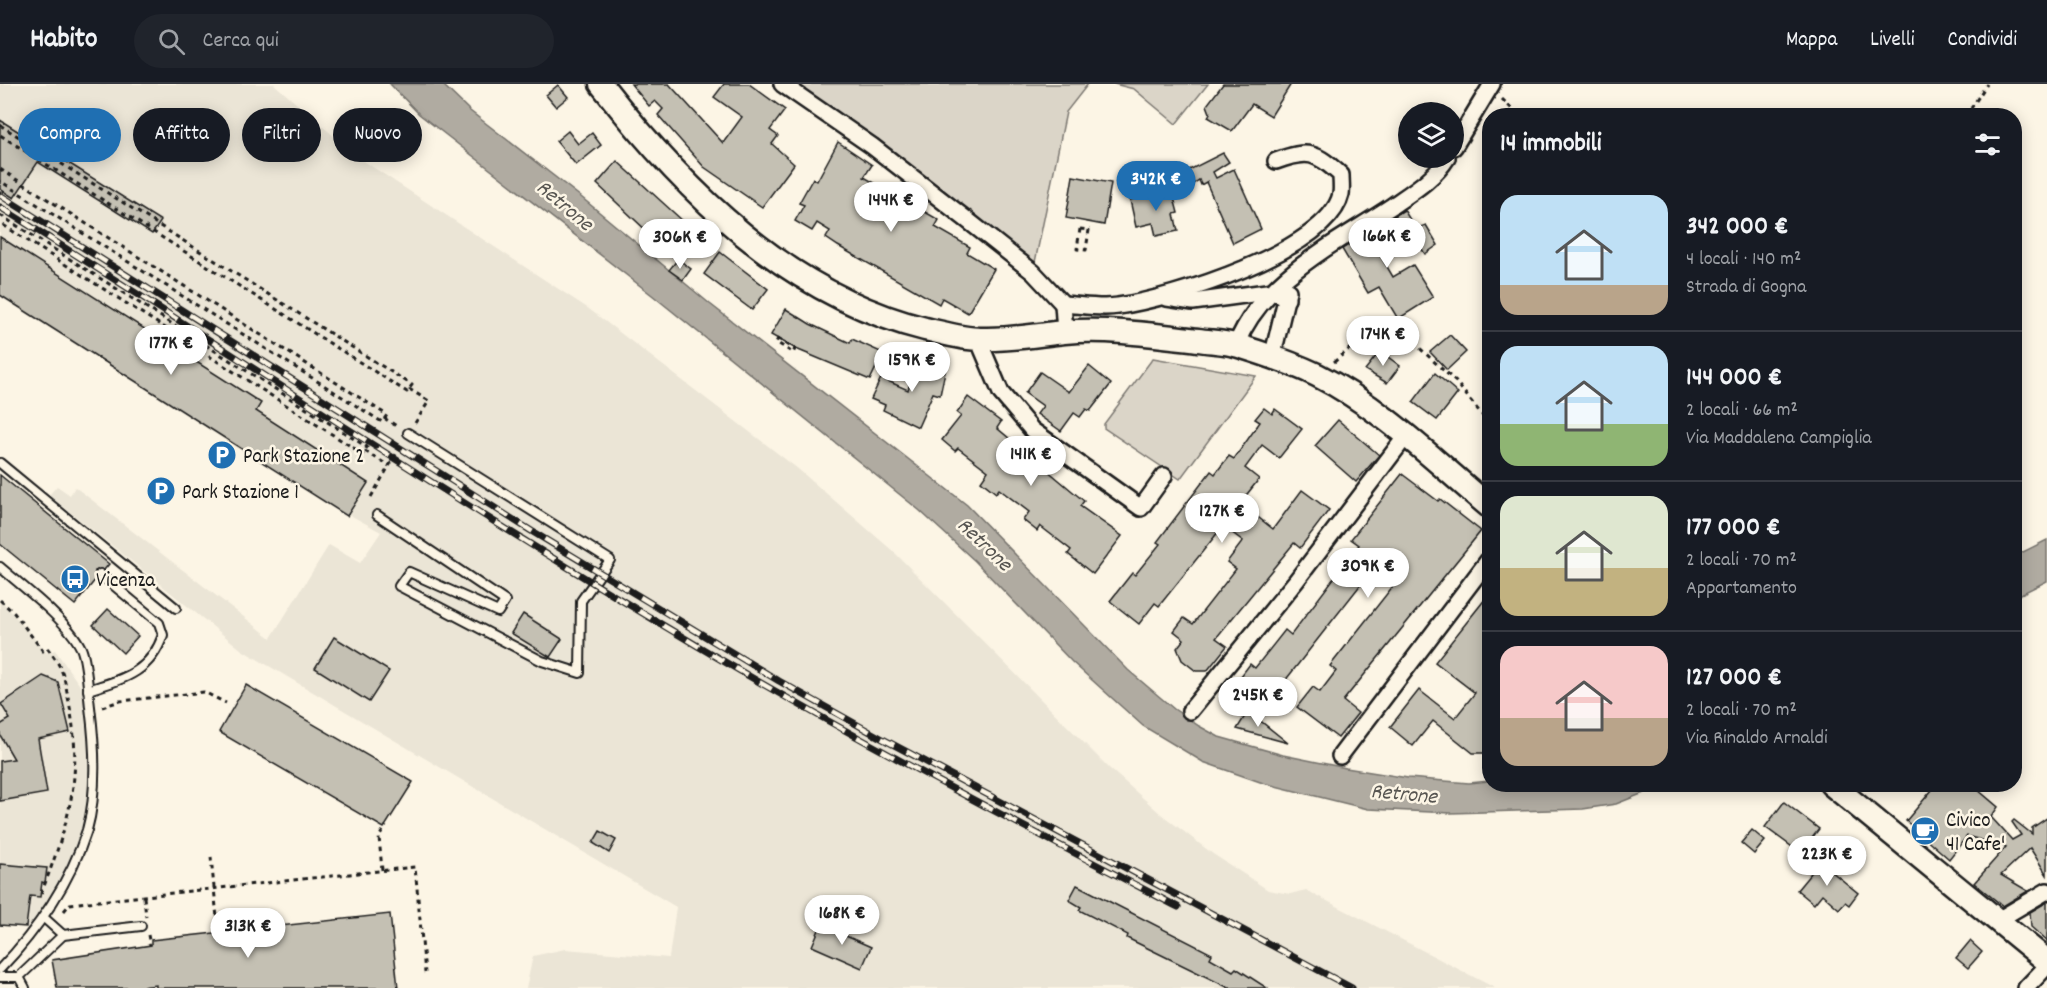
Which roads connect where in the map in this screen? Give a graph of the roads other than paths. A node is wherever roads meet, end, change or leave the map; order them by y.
1 (601, 84) edge
2 (782, 84) edge
3 (1495, 90) edge
4 (1482, 108) edge
5 (1482, 108) edge
6 (1464, 133) edge
7 (1275, 161) dead end
8 (1438, 168) edge
9 (1280, 295) junction
10 (1164, 297) junction
11 (1063, 304) junction
12 (1065, 332) junction
13 (978, 339) junction
14 (1236, 345) junction
15 (1272, 358) junction
16 (408, 433) dead end
17 (1406, 436) junction
18 (0, 463) edge
19 (1164, 476) dead end
20 (1482, 500) edge
21 (377, 515) dead end
22 (0, 567) edge
23 (1482, 569) edge
24 (100, 574) dead end
25 (176, 608) dead end
26 (88, 690) junction
27 (1190, 711) dead end
28 (1340, 756) dead end
29 (1841, 792) edge
30 (2047, 891) edge
31 (43, 917) junction
32 (1998, 920) junction
33 (141, 926) dead end
34 (63, 935) junction
35 (2047, 964) edge
36 (0, 969) edge
37 (0, 977) edge
38 (20, 977) junction
39 (25, 988) edge
40 (2026, 988) edge

1 - 13 street
2 - 11 street
3 - 5 street
4 - 6 street
7 - 10 street
8 - 9 street
9 - 10 street
9 - 14 street
9 - 15 street
10 - 11 street
11 - 12 street
12 - 13 street
12 - 14 street
13 - 19 street
14 - 15 street
15 - 17 street
16 - 21 lane
17 - 20 street
17 - 27 street
18 - 25 lane
22 - 26 lane
23 - 28 street
24 - 26 lane
26 - 31 lane
29 - 32 street
30 - 32 street
31 - 34 lane
31 - 36 lane
32 - 35 street
33 - 34 lane
34 - 38 lane
35 - 40 street
37 - 38 lane
38 - 39 lane

